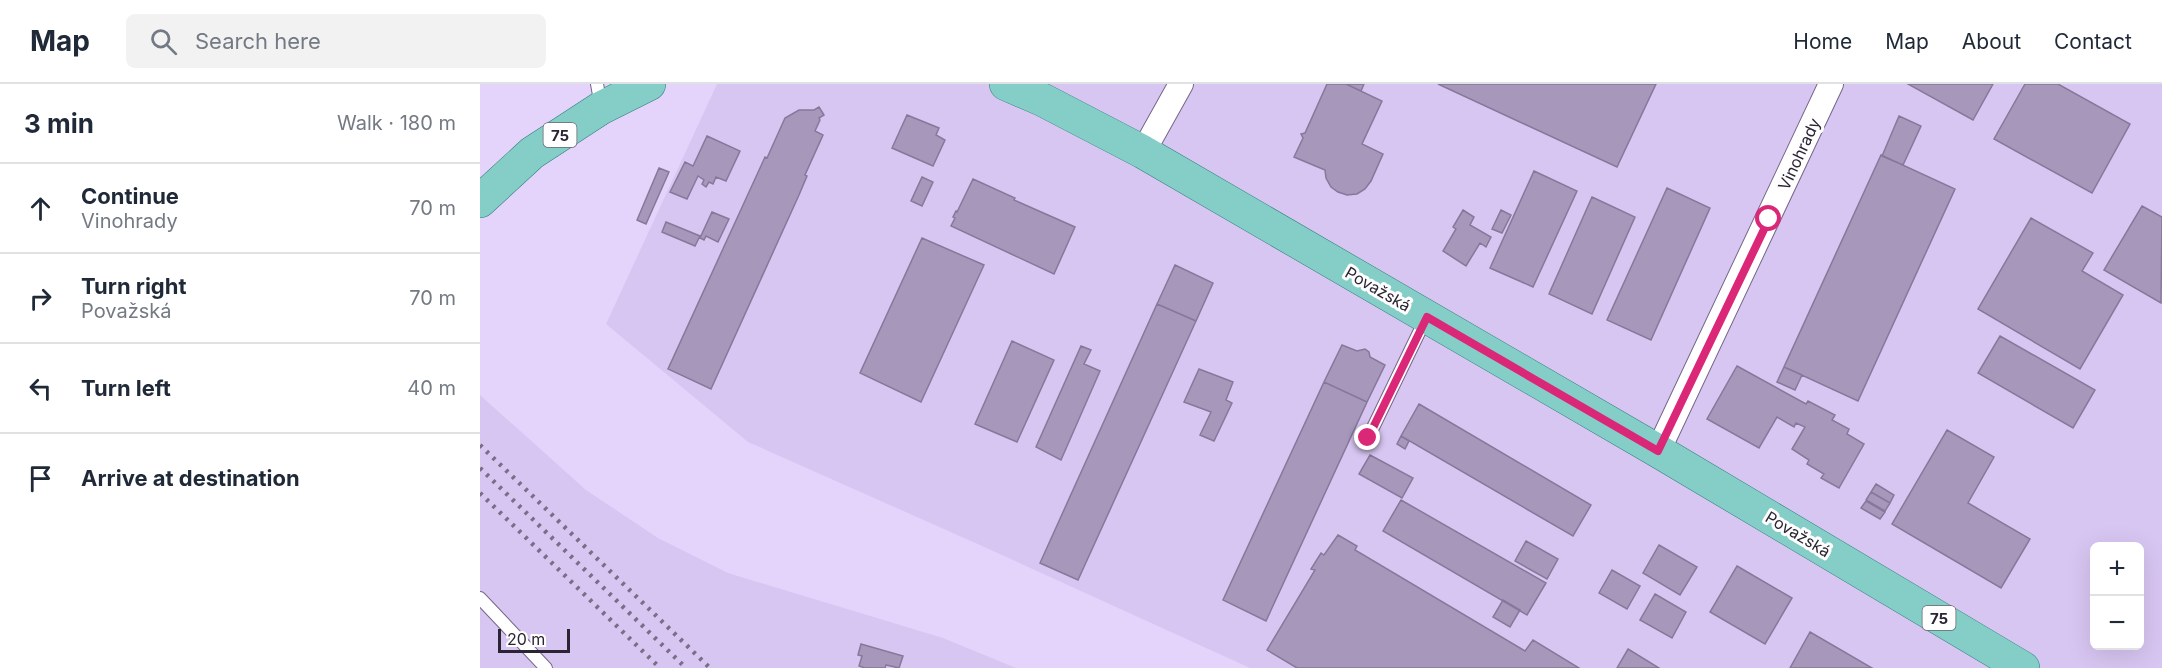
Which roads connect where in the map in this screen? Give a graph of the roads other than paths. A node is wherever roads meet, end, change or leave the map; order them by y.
1 (649, 84) edge
2 (1006, 84) edge
3 (1181, 84) edge
4 (1831, 84) edge
5 (599, 96) edge
6 (1143, 152) junction
7 (480, 201) edge
8 (1427, 317) junction
9 (1368, 438) dead end
10 (1658, 451) junction
11 (480, 598) edge
12 (546, 668) edge
13 (2024, 668) edge

1 - 5 main road, 75
2 - 6 main road, Považská / 75
3 - 6 street
4 - 10 street, Vinohrady
5 - 7 main road, 75
6 - 8 main road, Považská / 75
8 - 9 lane
8 - 10 main road, Považská / 75
10 - 13 main road, Považská / 75
11 - 12 lane

